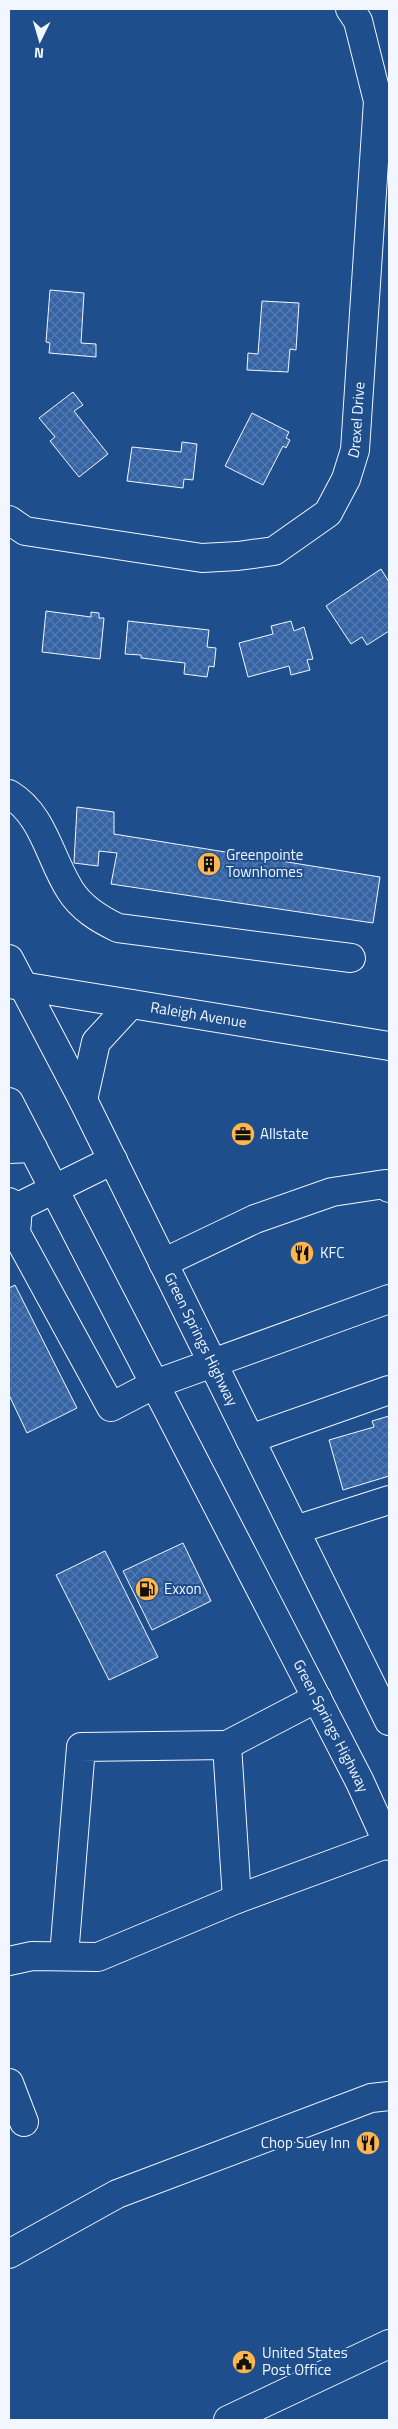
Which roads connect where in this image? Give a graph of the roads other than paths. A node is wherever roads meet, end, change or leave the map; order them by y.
1 (350, 9) edge
2 (14, 528) edge
3 (9, 794) edge
4 (350, 958) dead end
5 (9, 959) edge
6 (16, 986) edge
7 (131, 1004) junction
8 (389, 1046) edge
9 (83, 1100) junction
10 (9, 1102) edge
11 (21, 1149) edge
12 (112, 1160) junction
13 (53, 1188) junction
14 (389, 1188) edge
15 (14, 1204) edge
16 (163, 1263) junction
17 (389, 1299) edge
18 (213, 1365) junction
19 (155, 1384) junction
20 (389, 1390) edge
21 (250, 1439) junction
22 (389, 1500) edge
23 (295, 1530) junction
24 (317, 1698) junction
25 (387, 1710) edge
26 (227, 1745) junction
27 (389, 1844) edge
28 (236, 1899) junction
29 (64, 1956) junction
30 (9, 1961) edge
31 (9, 2083) edge
32 (389, 2096) edge
33 (24, 2122) dead end
34 (9, 2254) edge
35 (389, 2344) edge
36 (228, 2420) edge

1 - 2 main road, Drexel Drive
3 - 4 main road
5 - 6 main road, Green Springs Highway
6 - 7 main road, Raleigh Avenue
6 - 9 main road, Green Springs Highway
7 - 8 main road, Raleigh Avenue
7 - 9 main road
9 - 12 main road, Green Springs Highway
10 - 11 main road, Green Springs Highway
11 - 13 main road, Green Springs Highway
12 - 13 main road
12 - 16 main road, Green Springs Highway
13 - 15 main road
13 - 19 main road, Green Springs Highway
14 - 16 main road
15 - 19 main road
16 - 18 main road, Green Springs Highway
17 - 18 main road
18 - 19 main road
18 - 21 main road, Green Springs Highway
19 - 24 main road, Green Springs Highway
20 - 21 main road
21 - 23 main road, Green Springs Highway
22 - 23 main road
23 - 25 main road, Green Springs Highway
24 - 26 main road
24 - 27 main road, Green Springs Highway
26 - 28 main road
26 - 29 main road
27 - 28 main road
28 - 29 main road
29 - 30 main road
31 - 33 main road
32 - 34 main road
35 - 36 main road

